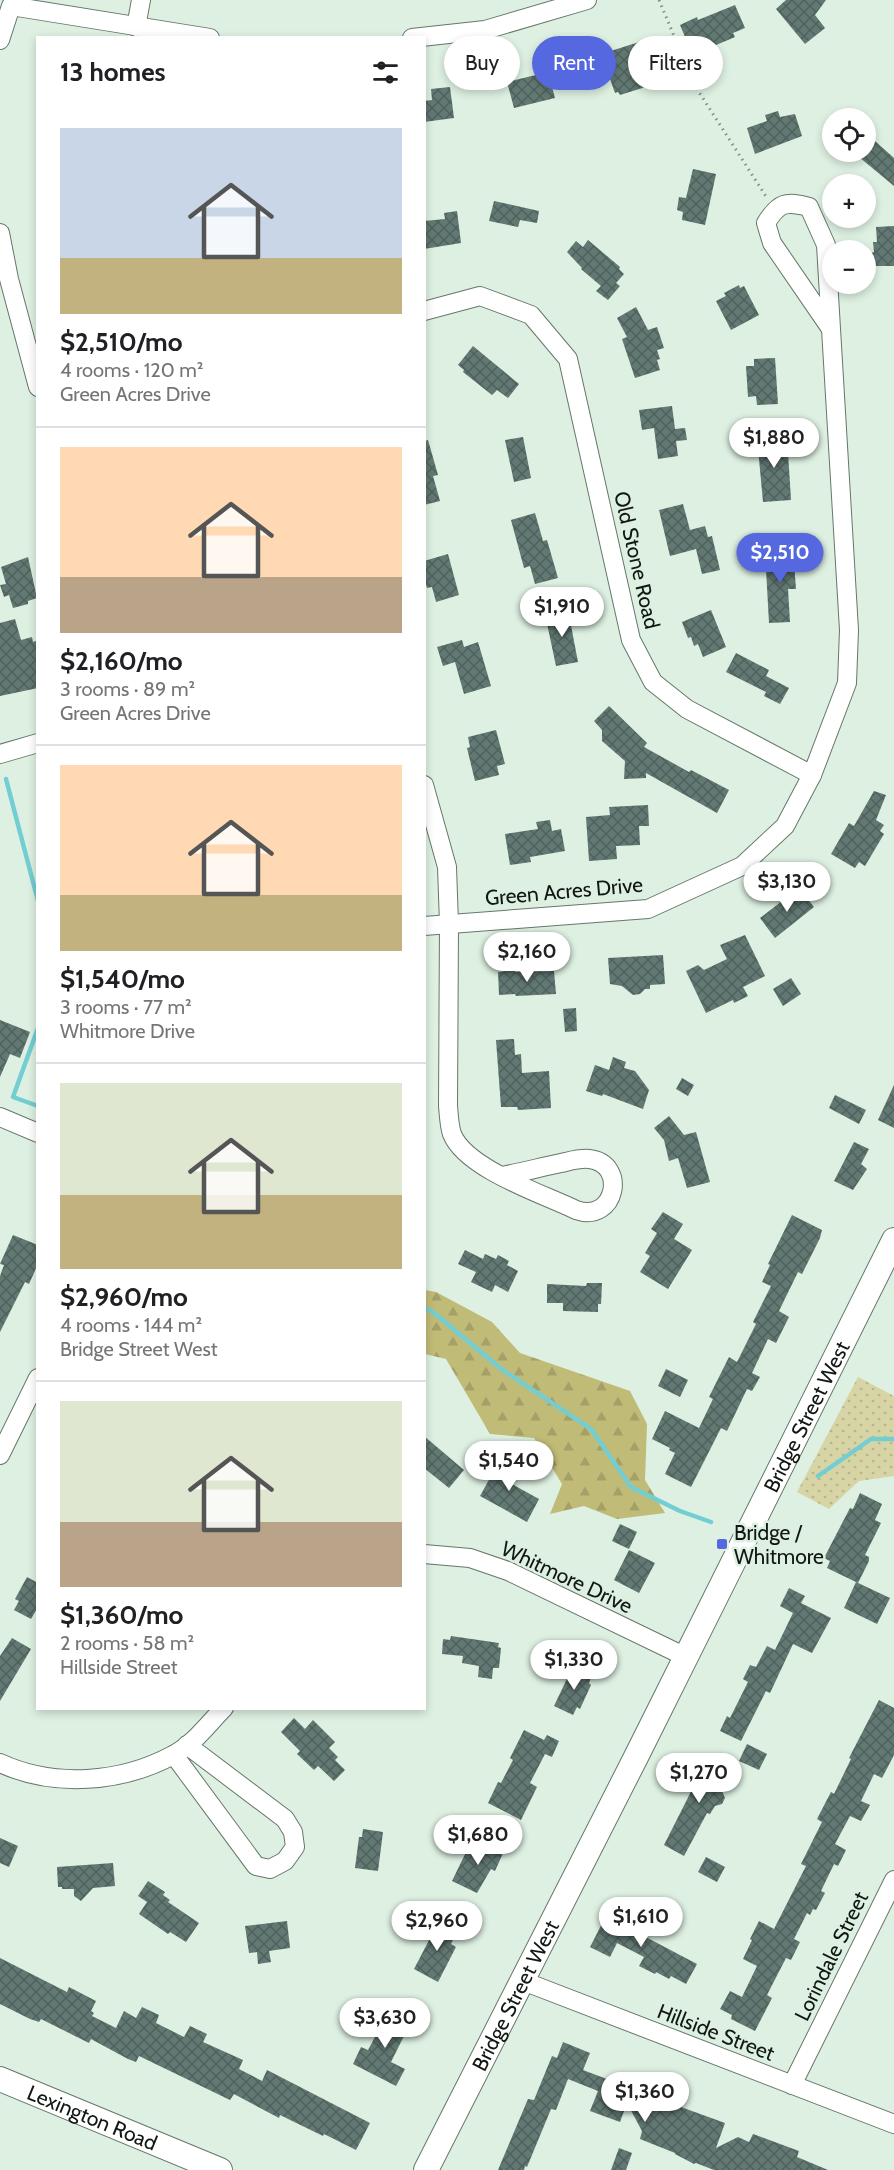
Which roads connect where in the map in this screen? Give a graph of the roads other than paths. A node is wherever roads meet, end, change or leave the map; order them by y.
1 (141, 0) edge
2 (587, 0) edge
3 (136, 27) junction
4 (197, 36) edge
5 (426, 36) edge
6 (0, 40) edge
7 (0, 234) edge
8 (4, 280) edge
9 (426, 310) edge
10 (831, 329) junction
11 (36, 381) edge
12 (36, 744) edge
13 (0, 754) edge
14 (812, 775) junction
15 (426, 792) edge
16 (449, 924) junction
17 (426, 926) edge
18 (0, 1117) edge
19 (36, 1131) edge
20 (502, 1176) junction
21 (894, 1240) edge
22 (36, 1382) edge
23 (2, 1445) edge
24 (426, 1554) edge
25 (686, 1657) junction
26 (222, 1710) edge
27 (181, 1750) junction
28 (0, 1763) edge
29 (894, 1880) edge
30 (523, 1981) junction
31 (0, 2079) edge
32 (792, 2085) junction
33 (894, 2124) edge
34 (220, 2170) edge
35 (426, 2170) edge

1 - 3 street
2 - 5 street
3 - 4 street
3 - 6 street
7 - 8 street
8 - 11 street
9 - 14 street, Old Stone Road
10 - 10 street, Green Acres Drive
10 - 14 street, Green Acres Drive
12 - 13 street
14 - 16 street, Green Acres Drive
15 - 16 street
16 - 17 street, Green Acres Drive
16 - 20 street
18 - 19 street
20 - 20 street
21 - 25 main road, Bridge Street West
22 - 23 street
24 - 25 street, Whitmore Drive
25 - 30 main road, Bridge Street West
26 - 27 street
27 - 27 street
27 - 28 street
29 - 32 street, Lorindale Street
30 - 32 street, Hillside Street
30 - 35 main road, Bridge Street West
31 - 34 main road, Lexington Road
32 - 33 street, Hillside Street

